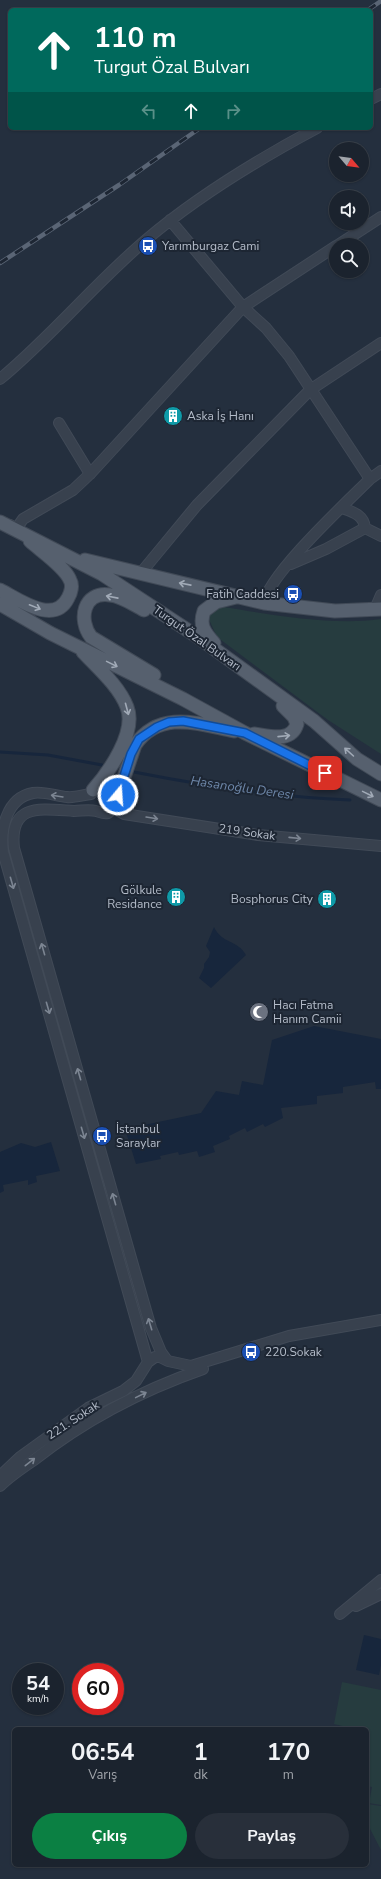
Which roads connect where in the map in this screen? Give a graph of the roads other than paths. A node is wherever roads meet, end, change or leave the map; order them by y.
1 (313, 130) edge
2 (381, 217) edge
3 (170, 220) junction
4 (349, 238) edge
5 (329, 251) edge
6 (243, 306) junction
7 (381, 343) edge
8 (21, 362) junction
9 (0, 371) edge
10 (0, 379) edge
11 (310, 390) junction
12 (59, 423) dead end
13 (381, 471) edge
14 (90, 474) junction
15 (370, 479) junction
16 (342, 508) junction
17 (0, 519) edge
18 (0, 522) edge
19 (365, 528) junction
20 (16, 529) junction
21 (381, 536) edge
22 (72, 558) junction
23 (285, 566) junction
24 (140, 574) junction
25 (0, 590) edge
26 (381, 595) edge
27 (236, 597) junction
28 (264, 603) junction
29 (0, 604) edge
30 (378, 609) edge
31 (198, 637) junction
32 (77, 646) junction
33 (233, 663) junction
34 (212, 715) junction
35 (245, 733) junction
36 (381, 774) edge
37 (92, 792) junction
38 (118, 795) junction
39 (381, 800) edge
40 (115, 809) junction
41 (96, 811) junction
42 (381, 846) edge
43 (381, 1320) edge
44 (264, 1343) junction
45 (167, 1360) junction
46 (147, 1364) junction
47 (163, 1383) junction
48 (0, 1476) edge
49 (0, 1486) edge
50 (381, 1580) edge
51 (381, 1594) edge

1 - 3 street
2 - 4 street
3 - 6 street
3 - 8 street
5 - 6 street
6 - 11 street
6 - 14 street
7 - 11 street
8 - 9 street
8 - 10 street
11 - 15 street
11 - 24 street
12 - 14 street
13 - 15 street
14 - 20 street
15 - 16 street
16 - 19 street
16 - 23 street
17 - 20 street
18 - 20 main road, Turgut Özal Bulvarı
19 - 21 street
19 - 23 street
20 - 22 main road, Turgut Özal Bulvarı
25 -> 20 main road
22 - 24 main road
22 - 31 main road, Turgut Özal Bulvarı
23 - 28 street
27 -> 24 main road
26 - 30 street
27 - 28 main road
27 - 33 main road
28 - 30 main road
29 - 32 main road
31 - 33 main road, Turgut Özal Bulvarı
31 -> 34 main road
32 -> 34 main road
32 -> 37 main road
35 -> 33 main road
36 -> 33 main road, Turgut Özal Bulvarı
34 - 35 main road
35 - 38 main road
35 -> 39 main road
37 - 38 street
37 - 41 street
37 -> 46 street
38 - 40 street
40 - 41 street
40 -> 42 street, 219 Sokak
45 -> 41 street
43 - 44 street
44 - 45 street
44 - 47 street
45 - 46 street
45 - 47 street
46 - 47 street
46 - 48 street, 221. Sokak
49 -> 47 street
50 - 51 street

